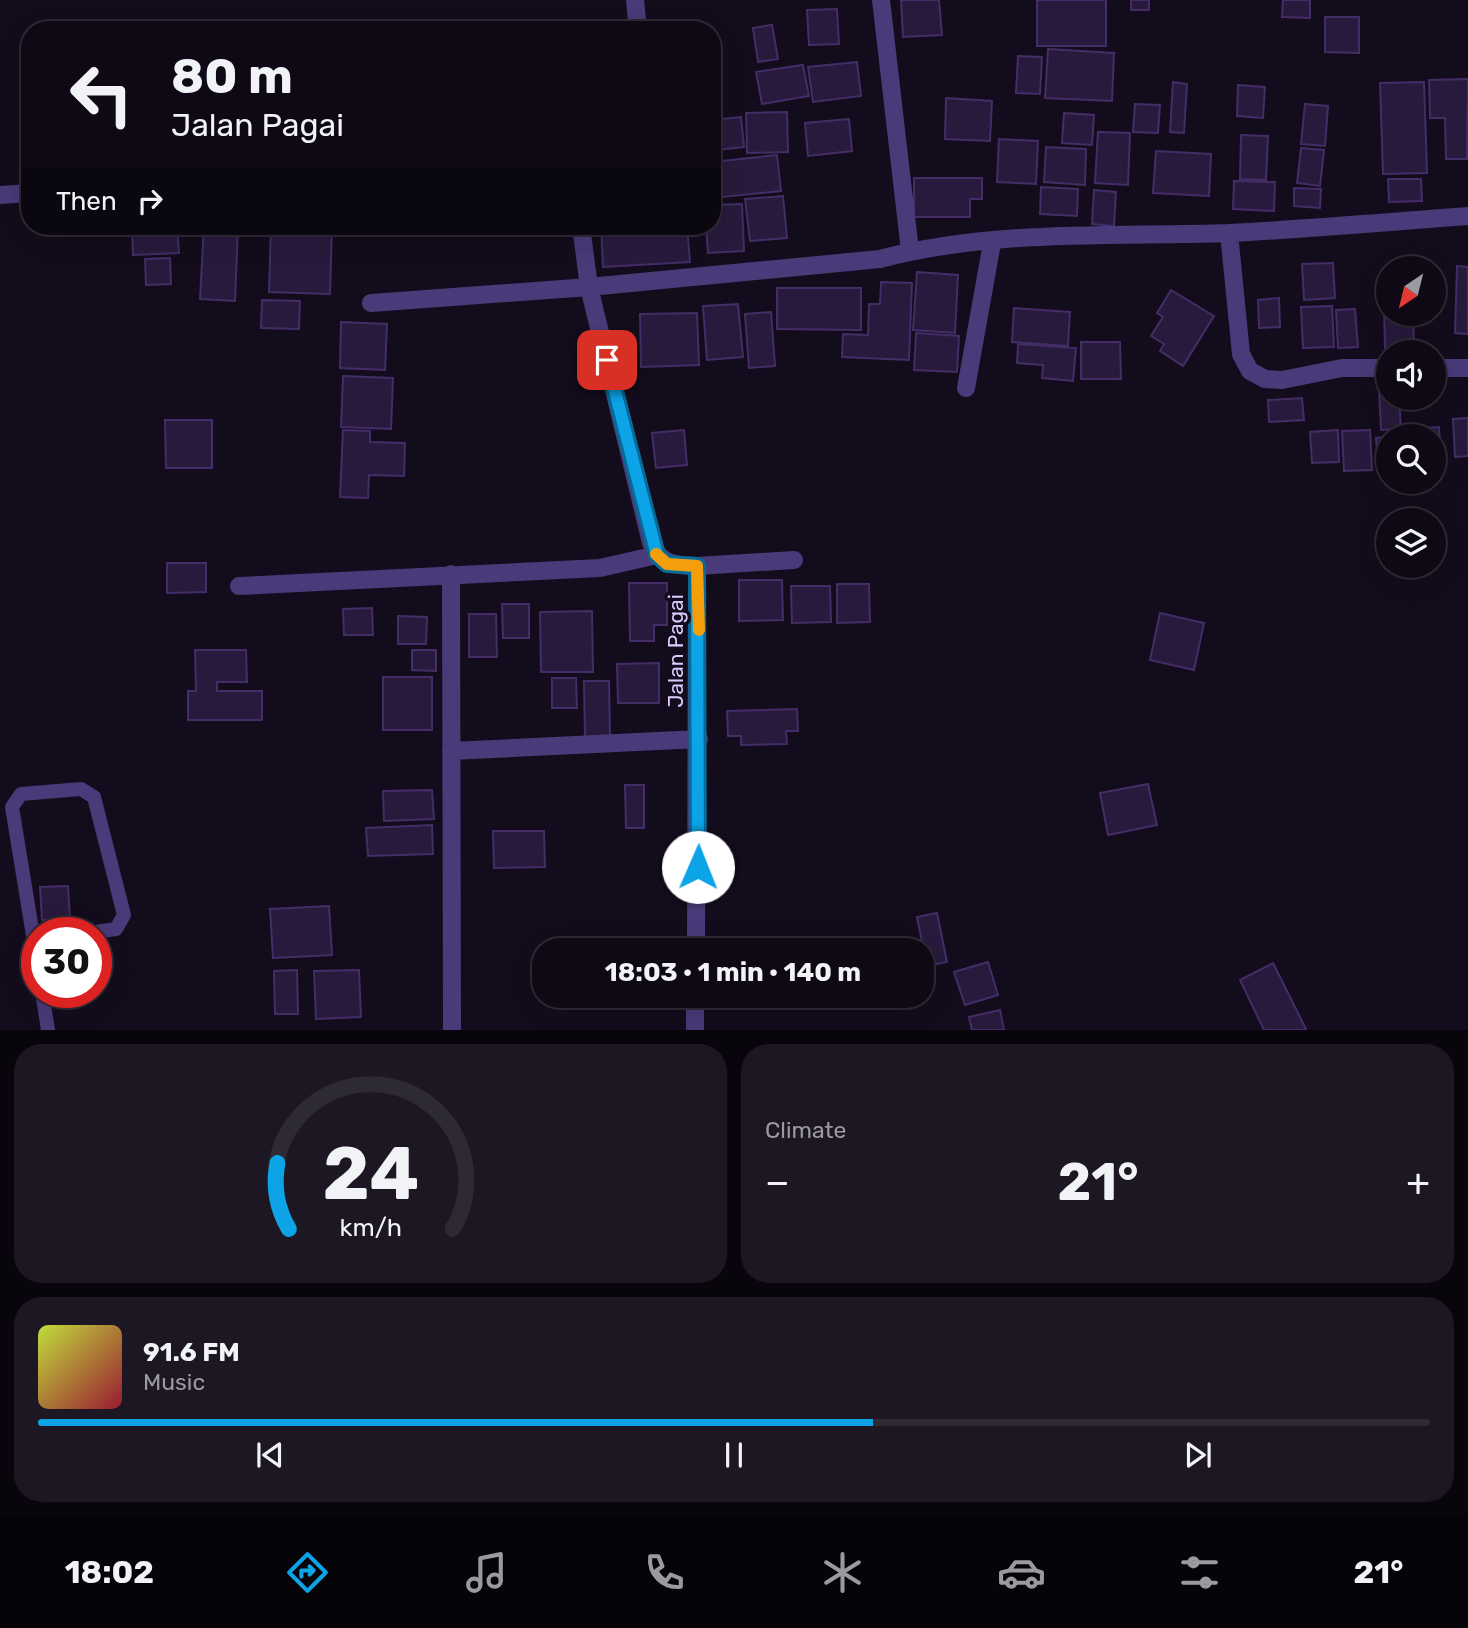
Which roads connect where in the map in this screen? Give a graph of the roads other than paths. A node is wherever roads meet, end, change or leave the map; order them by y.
1 (635, 0) edge
2 (881, 0) edge
3 (637, 21) edge
4 (21, 194) edge
5 (0, 195) edge
6 (1468, 216) edge
7 (1228, 233) junction
8 (582, 235) edge
9 (992, 243) junction
10 (910, 251) junction
11 (589, 287) junction
12 (371, 303) dead end
13 (1376, 368) edge
14 (1446, 368) edge
15 (1468, 368) edge
16 (966, 388) dead end
17 (657, 555) junction
18 (794, 561) dead end
19 (697, 566) junction
20 (451, 575) junction
21 (239, 586) dead end
22 (699, 739) junction
23 (451, 751) junction
24 (31, 917) edge
25 (112, 930) edge
26 (696, 938) edge
27 (45, 1008) edge
28 (695, 1008) edge
29 (48, 1030) edge
30 (452, 1030) edge
31 (695, 1030) edge

1 - 3 street
2 - 10 street
4 - 5 street
6 - 7 street
7 - 9 street
7 - 13 street
8 - 11 street
9 - 10 street
9 - 16 street
10 - 11 street
11 - 12 street
11 - 17 street
14 - 15 street
17 - 19 street, Jalan Pagai
17 - 20 street
18 - 19 street
19 - 22 street, Jalan Pagai
20 - 21 street
20 - 23 street
22 - 23 street
22 - 26 street, Jalan Pagai
23 - 30 street
24 - 25 lane
27 - 29 lane
28 - 31 street

